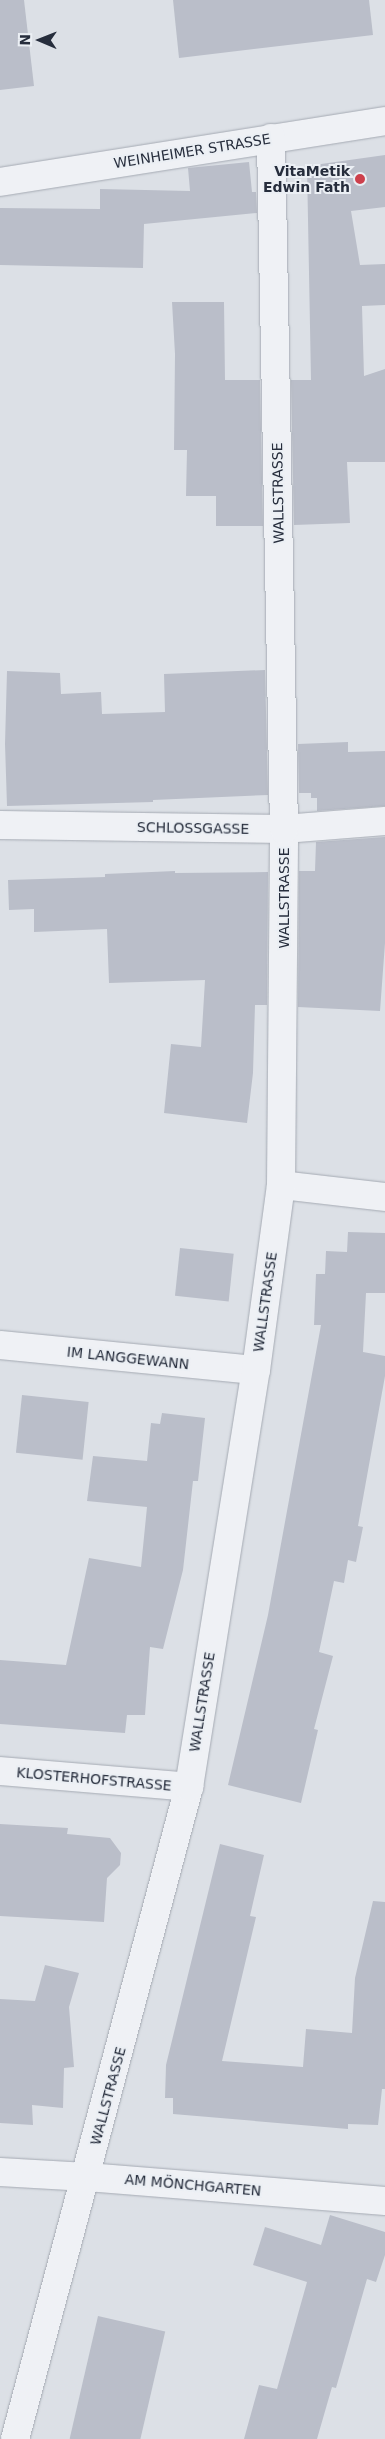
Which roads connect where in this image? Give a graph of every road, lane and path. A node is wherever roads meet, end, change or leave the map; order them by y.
1 (385, 121) edge
2 (271, 138) junction
3 (0, 182) edge
4 (385, 820) edge
5 (0, 825) edge
6 (284, 829) junction
7 (281, 1186) junction
8 (385, 1197) edge
9 (0, 1345) edge
10 (256, 1370) junction
11 (0, 1771) edge
12 (189, 1787) junction
13 (0, 2172) edge
14 (87, 2176) junction
15 (385, 2201) edge
16 (15, 2439) edge

1 - 2 street, WEINHEIMER STRASSE
2 - 3 street, WEINHEIMER STRASSE
2 - 6 street, WALLSTRASSE
4 - 6 street, SCHLOSSGASSE
5 - 6 street, SCHLOSSGASSE
6 - 7 street, WALLSTRASSE
7 - 8 street
7 - 10 street, WALLSTRASSE
9 - 10 street, IM LANGGEWANN
10 - 12 street, WALLSTRASSE
11 - 12 street, KLOSTERHOFSTRASSE
12 - 14 street, WALLSTRASSE
13 - 14 street, AM MÖNCHGARTEN
14 - 15 street, AM MÖNCHGARTEN
14 - 16 street, WALLSTRASSE

